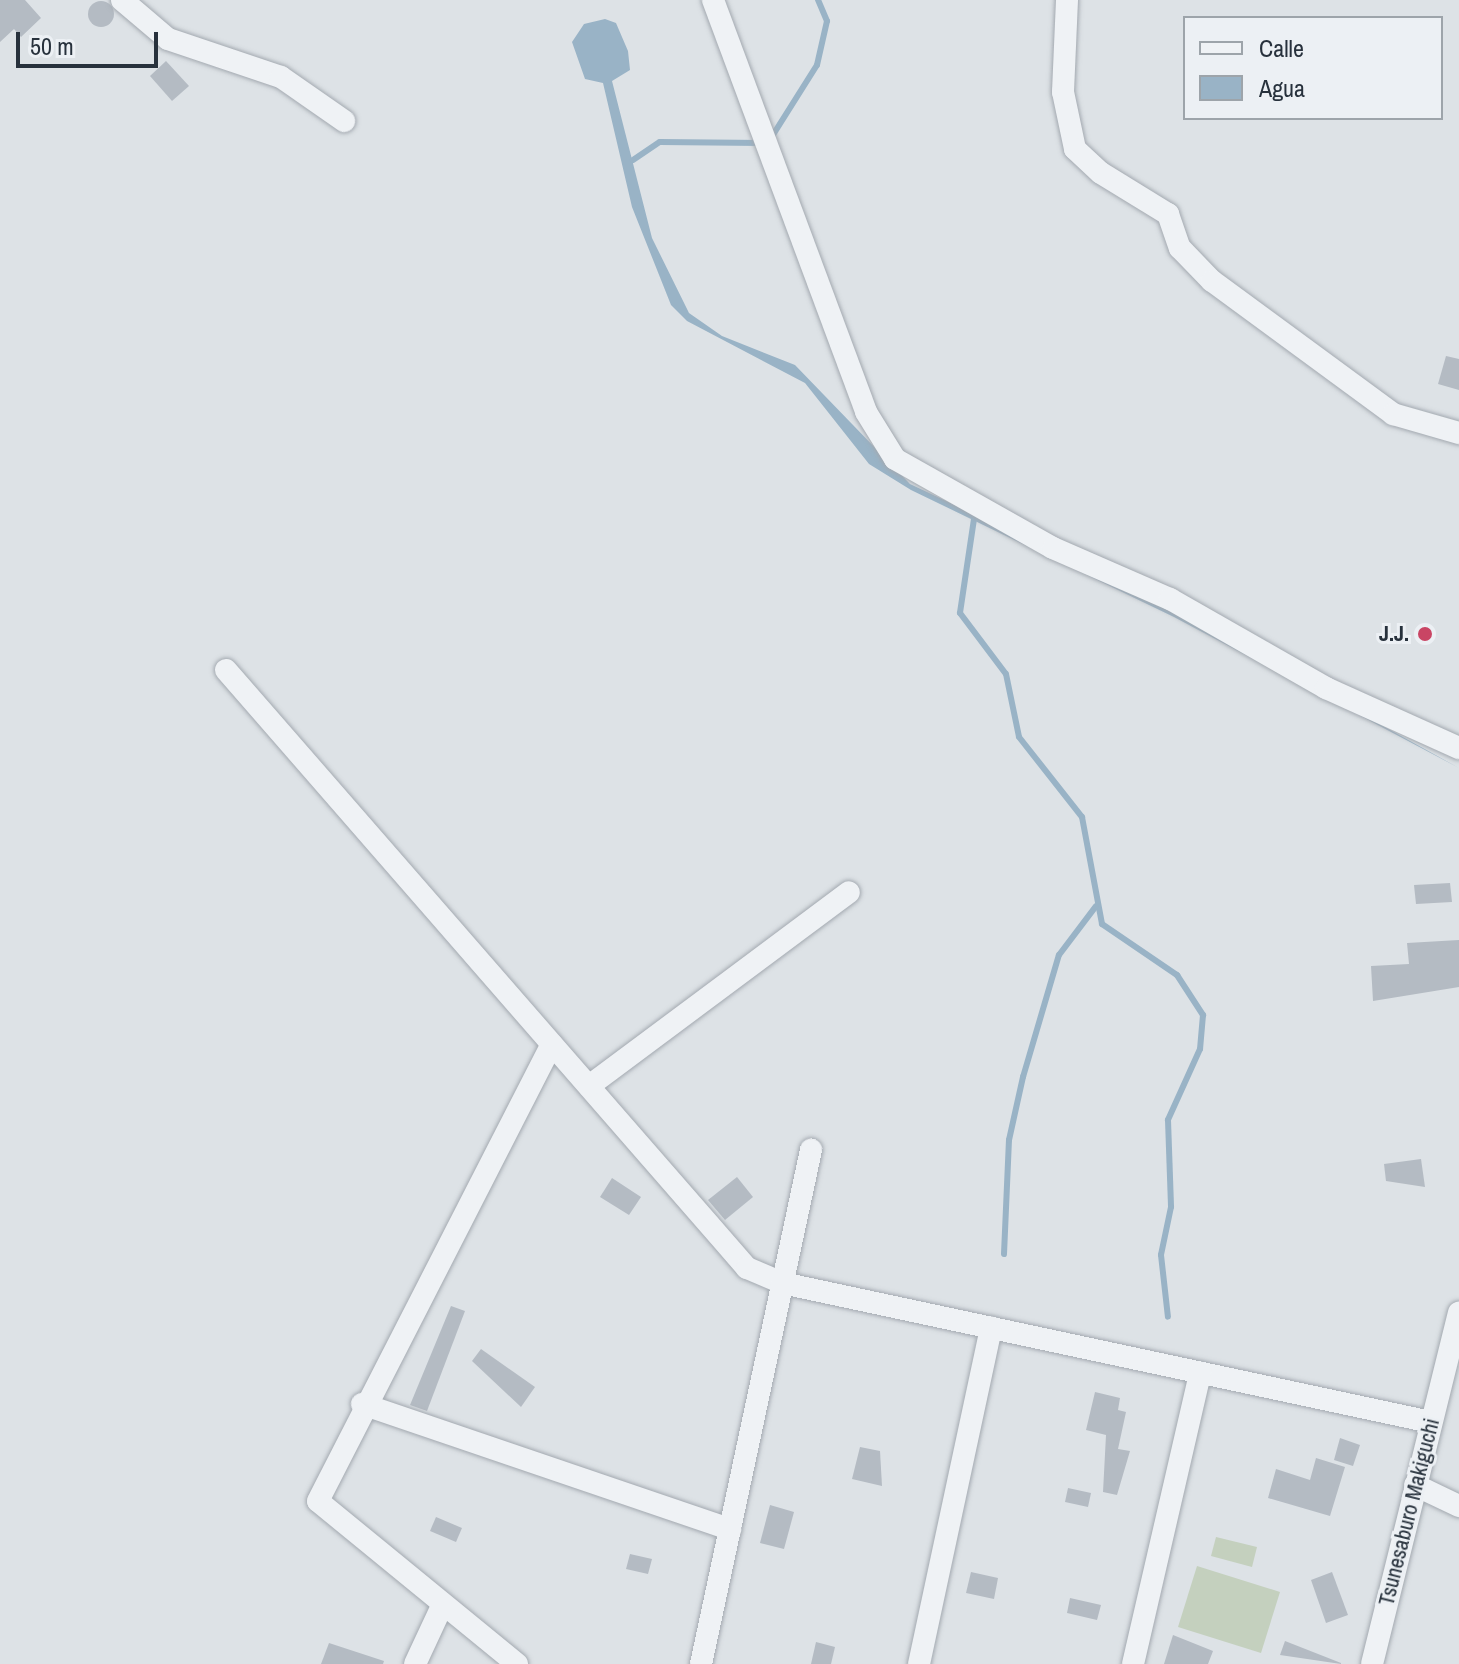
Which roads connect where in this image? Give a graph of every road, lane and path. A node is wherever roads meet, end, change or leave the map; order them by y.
1 (122, 0) edge
2 (713, 0) edge
3 (1067, 0) edge
4 (344, 121) dead end
5 (1459, 433) edge
6 (226, 670) dead end
7 (1459, 748) edge
8 (849, 892) dead end
9 (552, 1044) junction
10 (589, 1086) junction
11 (811, 1150) dead end
12 (782, 1283) junction
13 (1459, 1313) edge
14 (991, 1328) junction
15 (1200, 1373) junction
16 (362, 1404) junction
17 (1431, 1422) junction
18 (1415, 1485) junction
19 (1459, 1506) edge
20 (730, 1529) junction
21 (443, 1604) junction
22 (415, 1664) edge
23 (517, 1664) edge
24 (701, 1664) edge
25 (919, 1664) edge
26 (1133, 1664) edge
27 (1372, 1664) edge

1 - 4 street
2 - 7 street
3 - 5 street
6 - 9 street
8 - 10 street
9 - 10 street
9 - 16 street
10 - 12 street
11 - 12 street
12 - 14 street
12 - 20 street
13 - 17 street, Tsunesaburo Makiguchi
14 - 15 street
14 - 25 street
15 - 17 street
15 - 26 street
16 - 20 street
16 - 21 street
17 - 18 street, Tsunesaburo Makiguchi
18 - 19 street
18 - 27 street, Tsunesaburo Makiguchi
20 - 24 street
21 - 22 street
21 - 23 street

